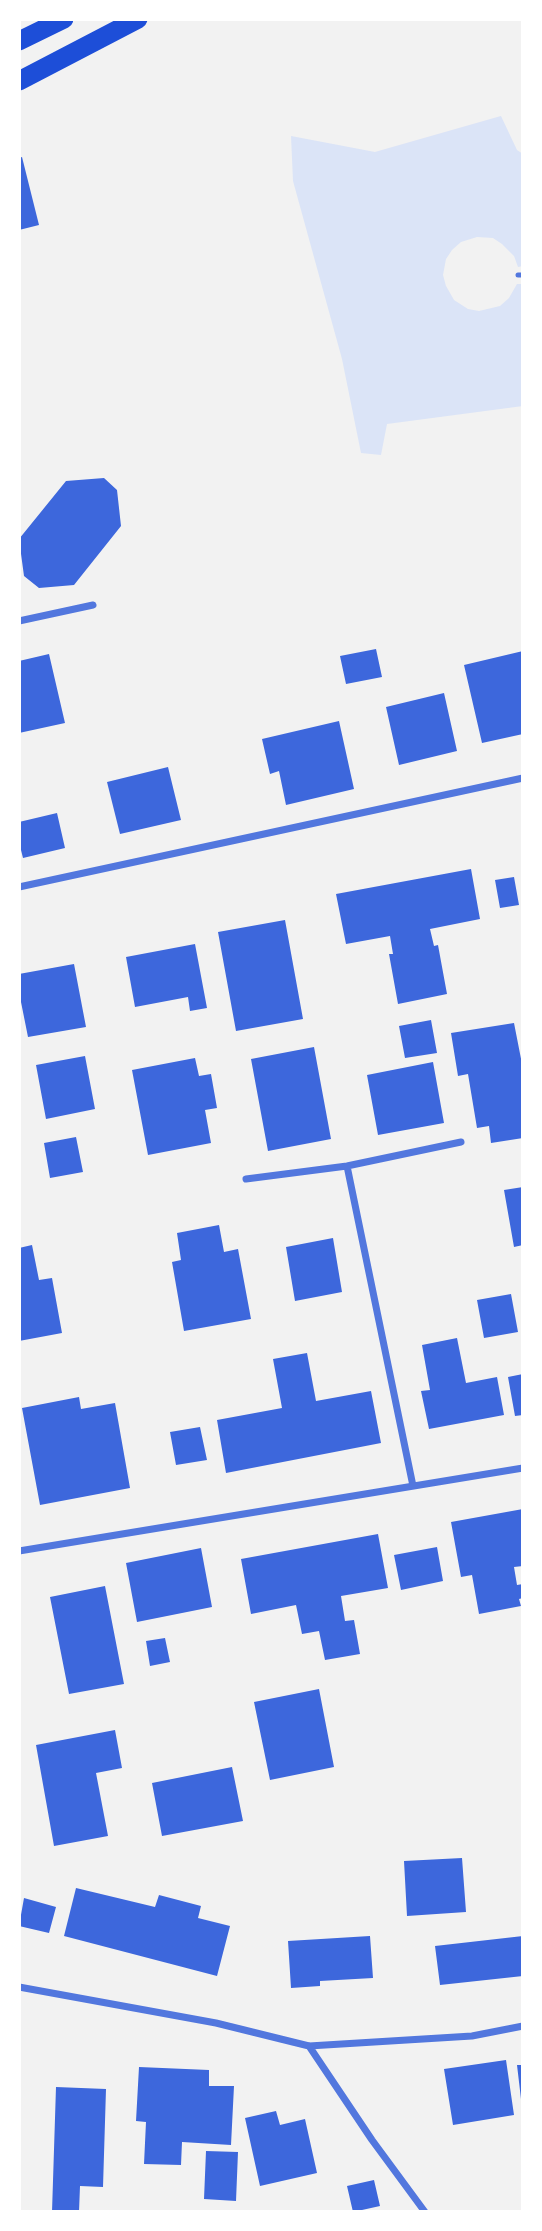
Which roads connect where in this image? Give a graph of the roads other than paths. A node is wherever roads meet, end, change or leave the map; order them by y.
1 (64, 19) edge
2 (138, 19) edge
3 (19, 41) edge
4 (19, 81) edge
5 (93, 605) dead end
6 (19, 621) edge
7 (523, 778) edge
8 (19, 887) edge
9 (461, 1142) dead end
10 (347, 1166) junction
11 (246, 1179) dead end
12 (523, 1468) edge
13 (413, 1486) junction
14 (19, 1551) edge
15 (19, 1987) edge
16 (523, 2026) edge
17 (309, 2046) junction
18 (425, 2212) edge

1 - 3 highway
2 - 4 highway
5 - 6 street
7 - 8 street
9 - 10 street
10 - 11 street
10 - 13 street
12 - 13 street
13 - 14 street
15 - 17 street
16 - 17 street
17 - 18 street

